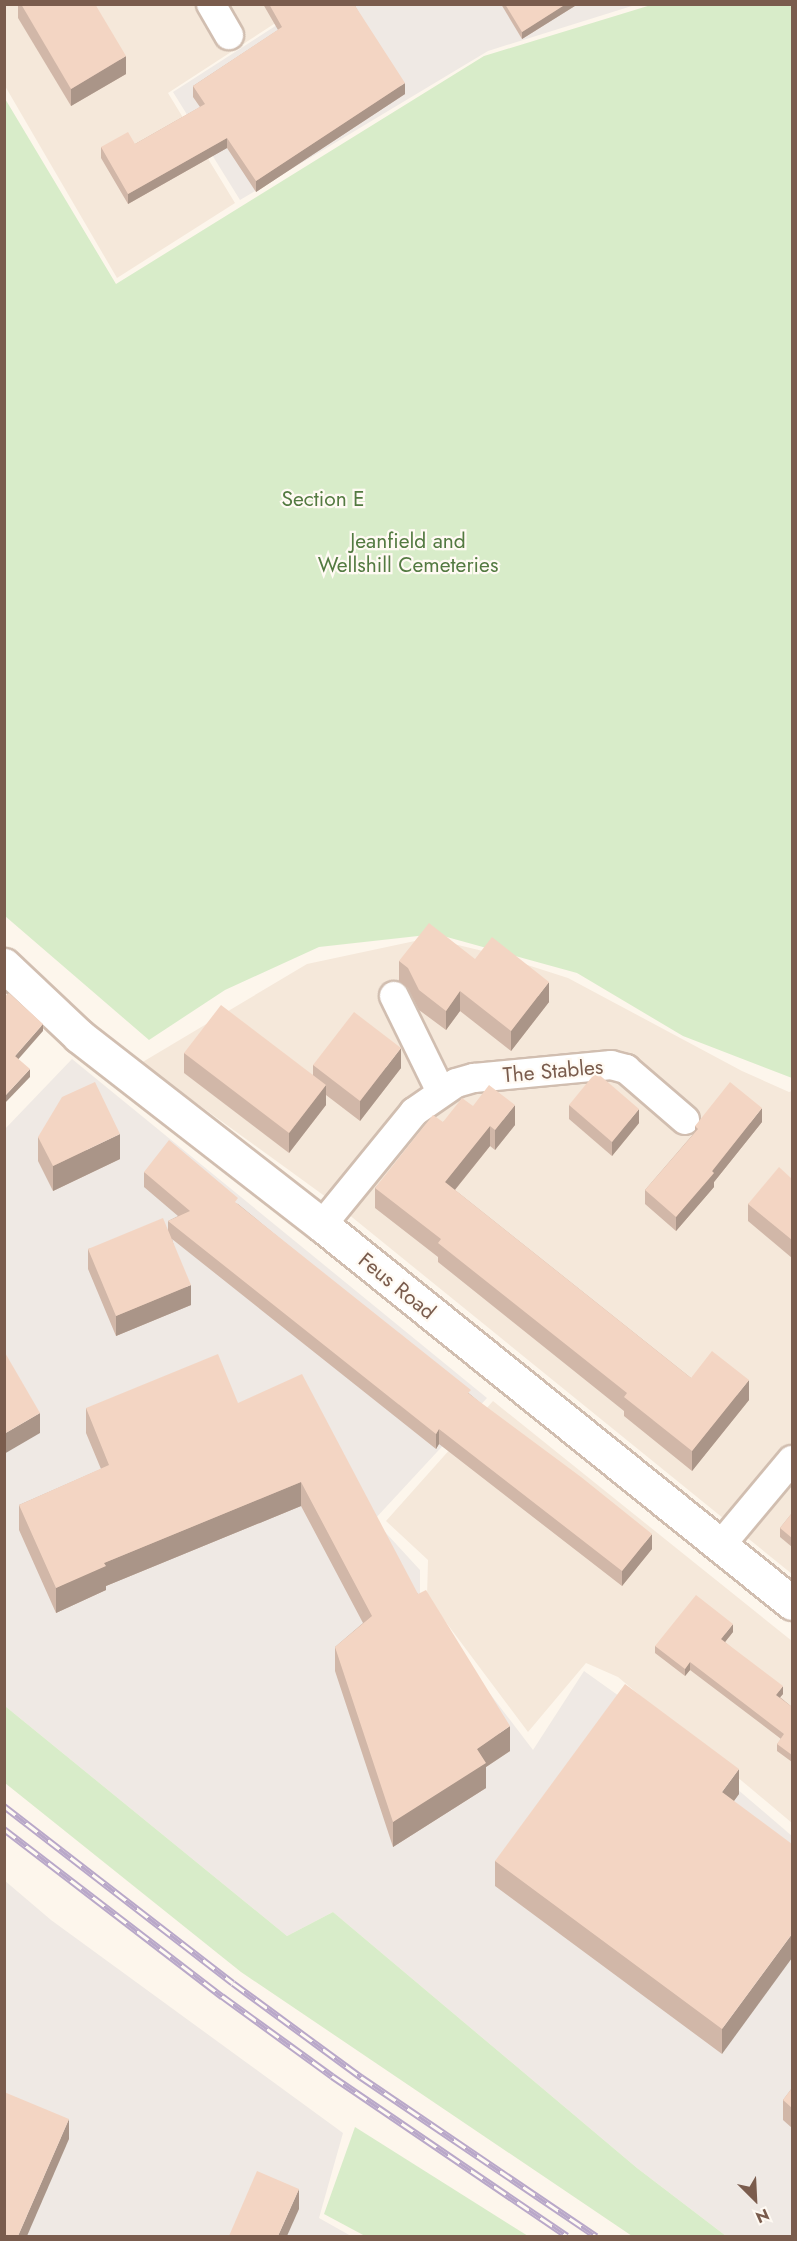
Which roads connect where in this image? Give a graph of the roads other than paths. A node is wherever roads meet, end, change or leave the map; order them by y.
1 (212, 4) edge
2 (229, 35) dead end
3 (4, 965) edge
4 (394, 996) dead end
5 (441, 1092) junction
6 (685, 1120) dead end
7 (322, 1226) junction
8 (792, 1460) edge
9 (720, 1546) junction
10 (792, 1604) edge

1 - 2 street
3 - 7 street, Feus Road
4 - 5 street
5 - 6 street, The Stables
5 - 7 street, The Stables
7 - 9 street, Feus Road
8 - 9 street
9 - 10 street, Feus Road

